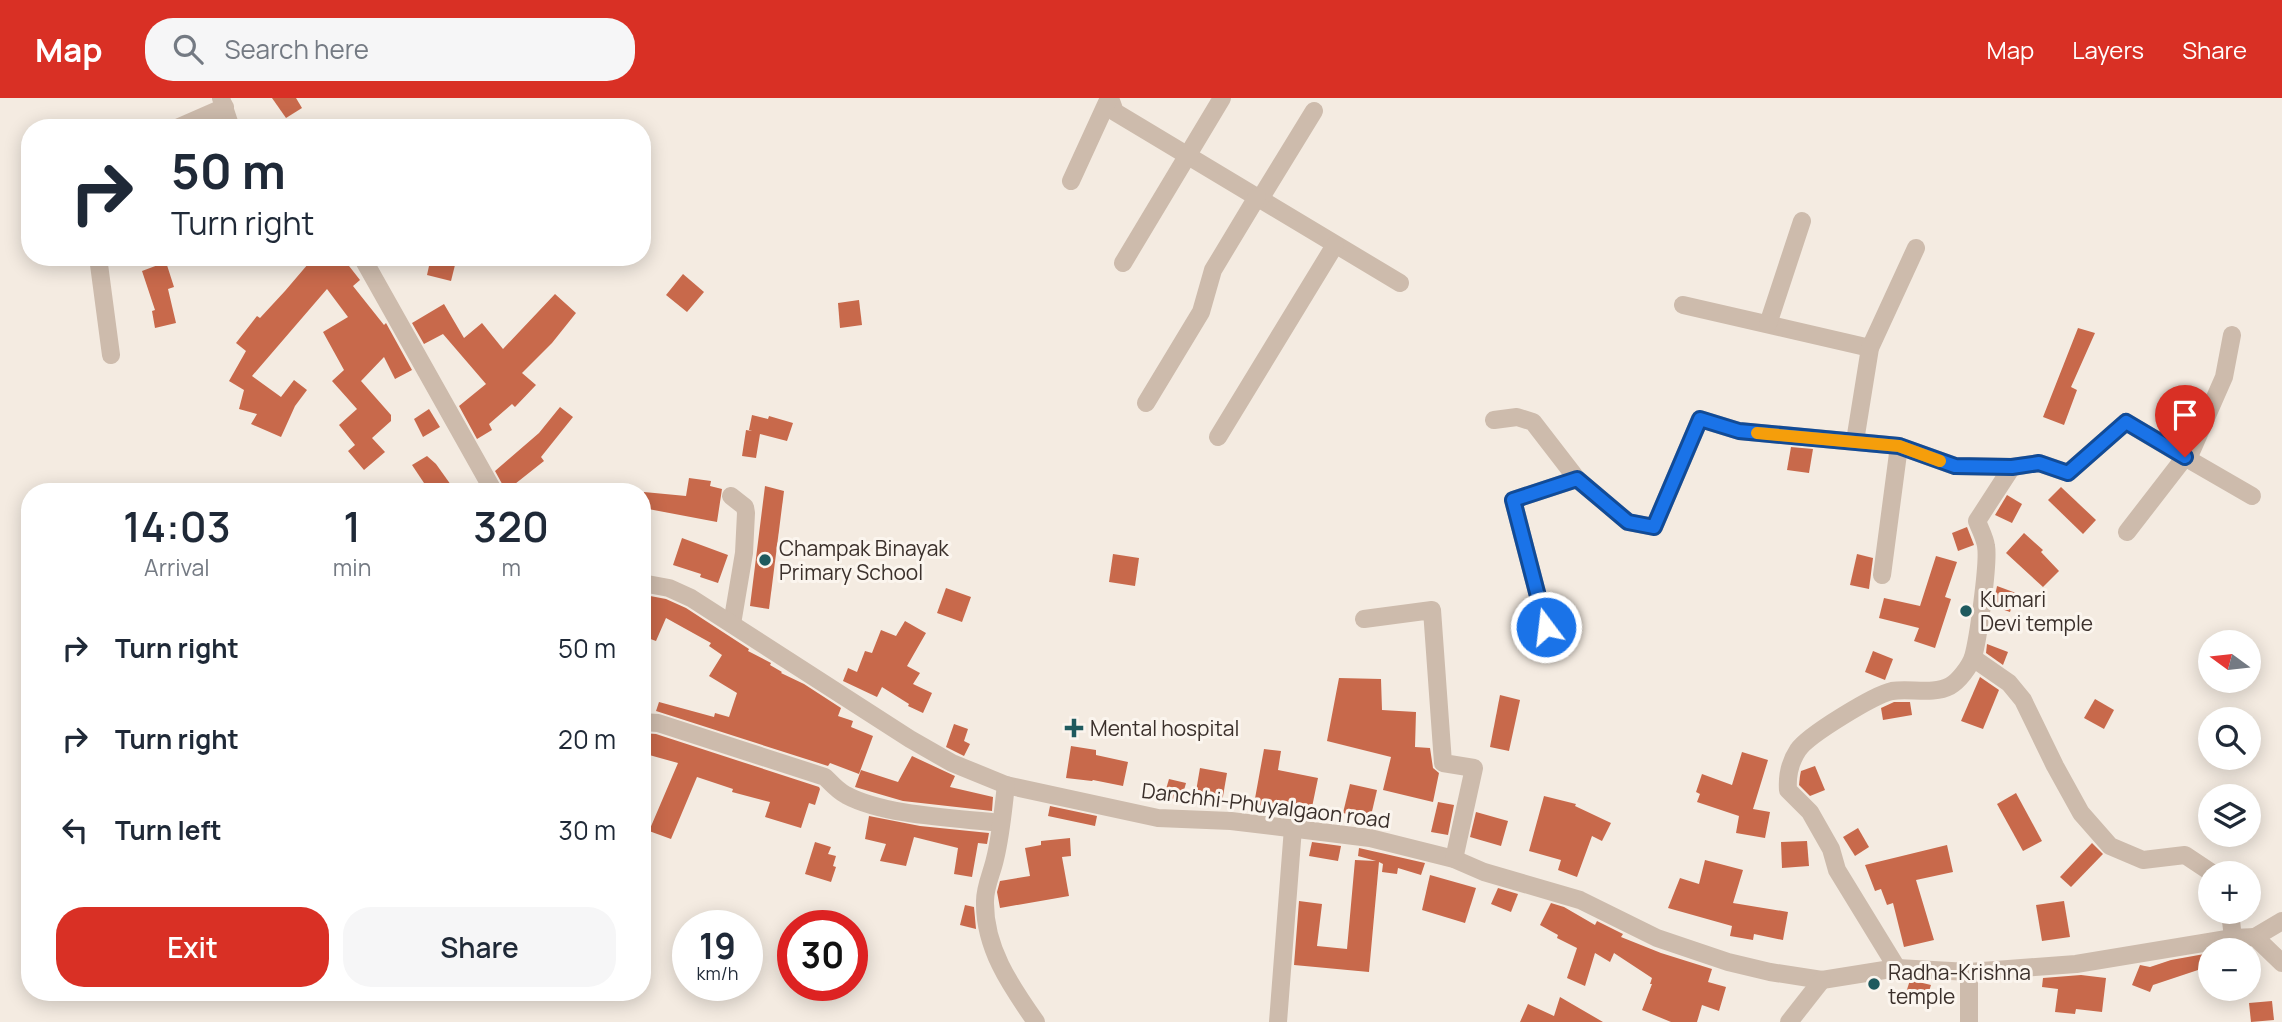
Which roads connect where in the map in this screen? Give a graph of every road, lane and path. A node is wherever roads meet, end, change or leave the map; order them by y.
1 (1110, 98) edge
2 (1222, 98) edge
3 (223, 103) edge
4 (1314, 111) dead end
5 (194, 119) edge
6 (1187, 155) junction
7 (1071, 181) dead end
8 (1259, 198) junction
9 (1802, 221) dead end
10 (1335, 245) junction
11 (1916, 248) dead end
12 (1123, 263) dead end
13 (99, 266) edge
14 (367, 266) edge
15 (1400, 284) dead end
16 (1683, 305) dead end
17 (1768, 324) junction
18 (2232, 335) dead end
19 (1870, 348) junction
20 (111, 355) dead end
21 (1146, 403) dead end
22 (1494, 420) dead end
23 (1218, 437) dead end
24 (1855, 442) junction
25 (1899, 446) junction
26 (2187, 458) junction
27 (2012, 467) junction
28 (1577, 479) junction
29 (489, 483) edge
30 (731, 496) dead end
31 (2252, 496) dead end
32 (2127, 532) dead end
33 (1882, 575) dead end
34 (651, 585) edge
35 (1364, 619) dead end
36 (732, 624) junction
37 (1546, 627) dead end
38 (1973, 658) junction
39 (651, 723) edge
40 (1006, 785) junction
41 (1001, 823) junction
42 (1293, 828) junction
43 (1454, 859) junction
44 (2198, 864) edge
45 (2282, 921) edge
46 (2231, 924) edge
47 (2233, 937) junction
48 (2255, 937) junction
49 (2282, 963) edge
50 (1897, 968) junction
51 (1969, 972) junction
52 (1822, 980) junction
53 (1036, 1022) edge
54 (1278, 1022) edge
55 (1789, 1022) edge
56 (1969, 1022) edge

1 - 6 street
1 - 7 street
2 - 6 street
3 - 5 street
4 - 8 street
6 - 8 street
6 - 12 street
8 - 10 street
8 - 21 street
9 - 17 street
10 - 15 street
10 - 23 street
11 - 19 street
13 - 20 street
14 - 29 street
16 - 17 street
17 - 19 street
18 - 26 street
19 - 24 street
22 - 28 street
24 - 25 street
24 - 28 street
25 - 27 street
25 - 33 street
26 - 27 street
26 - 31 street
26 - 32 street
27 - 38 street
28 - 37 street
30 - 36 street
34 - 36 street, Danchhi-Phuyalgaon road
35 - 43 street
36 - 40 street, Danchhi-Phuyalgaon road
38 - 44 street
38 - 50 street
39 - 41 street
40 - 41 street
40 - 42 street, Danchhi-Phuyalgaon road
41 - 53 street
42 - 43 street, Danchhi-Phuyalgaon road
42 - 54 street
43 - 52 street, Danchhi-Phuyalgaon road
45 - 48 street
46 - 47 street
47 - 48 street, Danchhi-Phuyalgaon road
47 - 51 street, Danchhi-Phuyalgaon road
48 - 49 street
50 - 51 street, Danchhi-Phuyalgaon road
50 - 52 street, Danchhi-Phuyalgaon road
51 - 56 street
52 - 55 street

